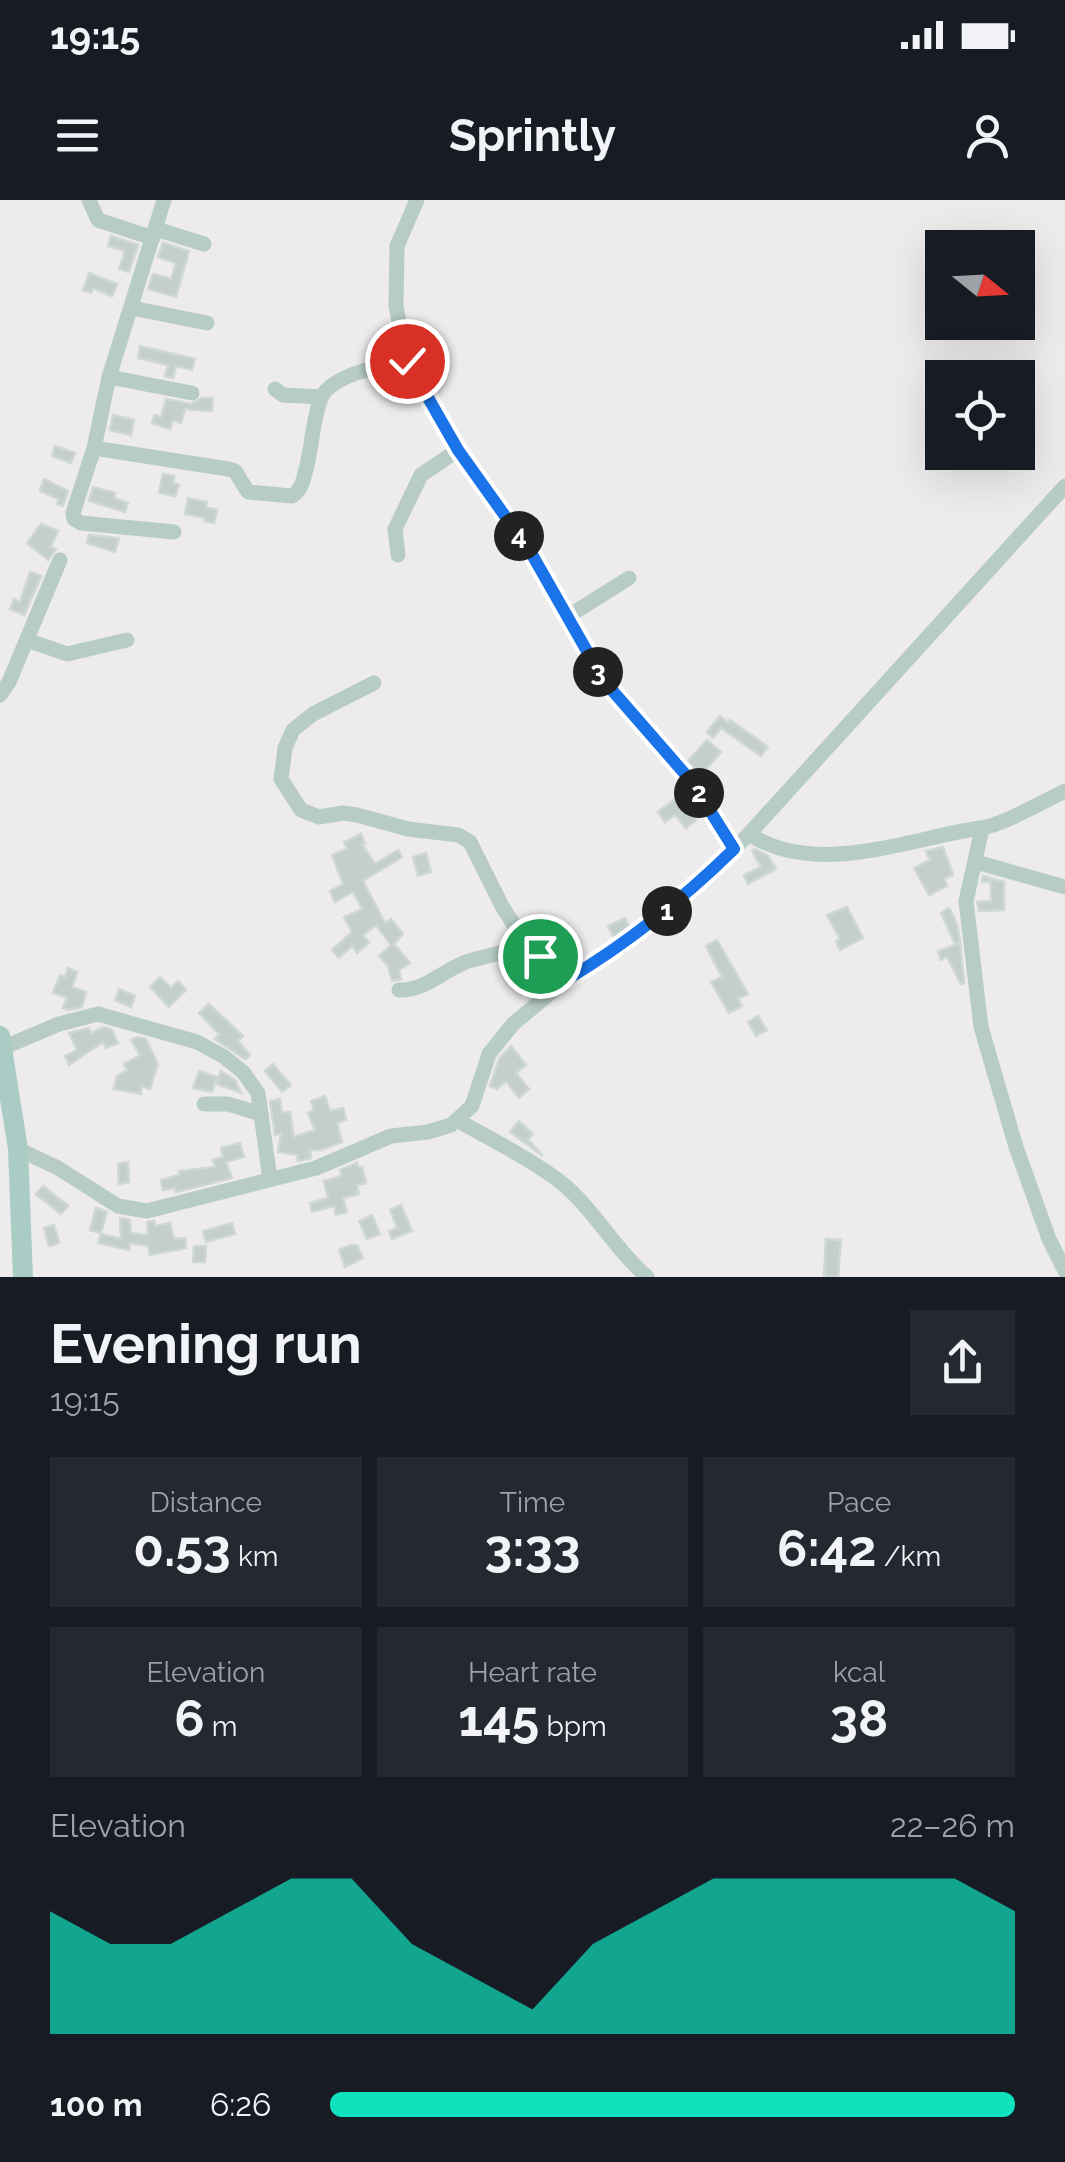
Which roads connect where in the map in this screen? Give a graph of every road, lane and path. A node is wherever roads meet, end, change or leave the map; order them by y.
1 (89, 200) edge
2 (164, 200) edge
3 (417, 200) edge
4 (154, 233) junction
5 (204, 244) dead end
6 (132, 308) junction
7 (207, 323) dead end
8 (407, 361) junction
9 (109, 376) junction
10 (275, 389) dead end
11 (192, 393) dead end
12 (321, 397) junction
13 (94, 448) junction
14 (458, 450) junction
15 (1065, 486) edge
16 (174, 532) dead end
17 (398, 555) dead end
18 (60, 560) dead end
19 (630, 578) dead end
20 (566, 617) junction
21 (26, 640) junction
22 (127, 640) dead end
23 (374, 683) dead end
24 (0, 696) edge
25 (1065, 792) edge
26 (982, 828) junction
27 (749, 834) junction
28 (734, 849) junction
29 (976, 862) junction
30 (1065, 888) edge
31 (528, 944) junction
32 (566, 980) junction
33 (399, 990) dead end
34 (1, 1042) edge
35 (3, 1073) edge
36 (204, 1104) dead end
37 (261, 1114) junction
38 (457, 1120) junction
39 (12, 1162) edge
40 (270, 1179) junction
41 (1065, 1271) edge
42 (23, 1277) edge
43 (647, 1277) edge

1 - 4 street
2 - 4 street
3 - 8 street
4 - 5 street
4 - 6 street
6 - 7 street
6 - 9 street
8 - 12 street
8 - 14 street
9 - 11 street
9 - 13 street
10 - 12 street
12 - 13 street
13 - 16 street
14 - 17 street
14 - 20 street
15 - 27 street
18 - 21 street
19 - 20 street
20 - 28 street
21 - 22 street
21 - 24 street
23 - 31 street
25 - 26 street
26 - 27 street
26 - 29 street
27 - 28 street
28 - 32 street
29 - 30 street
29 - 41 street
31 - 32 street
31 - 33 street
32 - 38 street
34 - 35 main road
34 - 37 street
35 - 39 main road
36 - 37 street
37 - 40 street
38 - 40 street
38 - 43 street
39 - 40 street
39 - 42 main road

